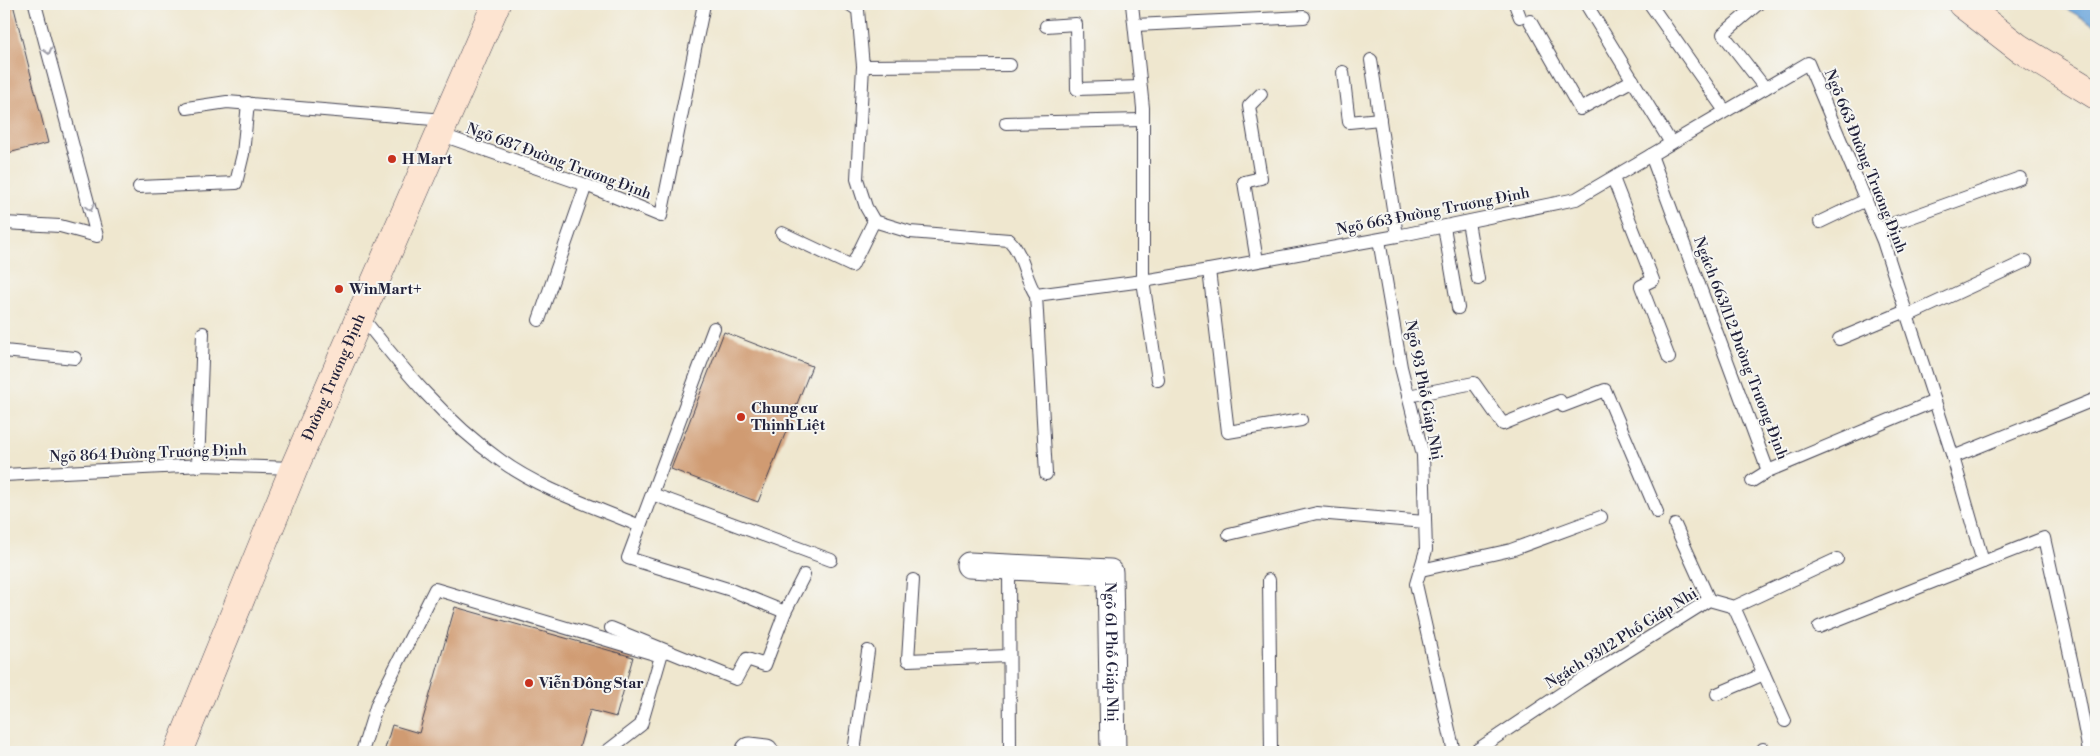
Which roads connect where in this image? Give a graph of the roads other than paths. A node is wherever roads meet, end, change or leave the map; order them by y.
1 (35, 4) edge
2 (496, 4) edge
3 (704, 4) edge
4 (1132, 4) edge
5 (1516, 4) edge
6 (1586, 4) edge
7 (1650, 4) edge
8 (1758, 4) edge
9 (1962, 4) edge
10 (855, 6) edge
11 (1304, 17) dead end
12 (1135, 25) junction
13 (1046, 26) dead end
14 (1371, 60) dead end
15 (1010, 65) dead end
16 (863, 66) junction
17 (1343, 72) dead end
18 (1633, 80) junction
19 (1140, 87) junction
20 (1765, 88) junction
21 (1261, 94) dead end
22 (2096, 95) edge
23 (248, 103) junction
24 (187, 108) dead end
25 (1725, 111) junction
26 (1380, 119) junction
27 (1142, 120) junction
28 (1006, 123) dead end
29 (442, 127) junction
30 (1672, 143) junction
31 (1651, 155) junction
32 (1613, 178) junction
33 (2020, 178) dead end
34 (586, 185) junction
35 (139, 187) dead end
36 (1866, 200) junction
37 (874, 221) junction
38 (1468, 222) junction
39 (1820, 222) dead end
40 (4, 223) edge
41 (1444, 227) junction
42 (1878, 229) junction
43 (782, 233) dead end
44 (1397, 236) junction
45 (1379, 240) junction
46 (2026, 260) dead end
47 (1257, 261) junction
48 (1209, 270) junction
49 (1478, 279) dead end
50 (1143, 281) junction
51 (1036, 295) junction
52 (1458, 308) dead end
53 (1907, 314) junction
54 (361, 316) junction
55 (539, 320) dead end
56 (714, 328) dead end
57 (203, 333) dead end
58 (1839, 339) dead end
59 (4, 352) edge
60 (75, 358) dead end
61 (1669, 358) dead end
62 (1158, 380) dead end
63 (1408, 396) junction
64 (2096, 399) edge
65 (1935, 401) junction
66 (1301, 420) dead end
67 (1953, 457) junction
68 (198, 466) junction
69 (294, 468) junction
70 (1768, 471) junction
71 (4, 474) edge
72 (1046, 474) dead end
73 (1752, 481) dead end
74 (652, 494) junction
75 (1657, 512) dead end
76 (1601, 517) dead end
77 (1425, 522) junction
78 (1674, 525) dead end
79 (640, 526) junction
80 (1229, 534) dead end
81 (1837, 559) dead end
82 (831, 560) dead end
83 (1983, 562) junction
84 (969, 565) dead end
85 (1009, 568) junction
86 (1421, 570) junction
87 (804, 575) dead end
88 (913, 580) dead end
89 (1269, 580) dead end
90 (1709, 600) junction
91 (1734, 607) junction
92 (785, 612) junction
93 (1819, 627) dead end
94 (611, 628) dead end
95 (868, 651) dead end
96 (1008, 656) junction
97 (1764, 674) junction
98 (1717, 694) dead end
99 (1785, 721) dead end
100 (178, 752) edge
101 (362, 752) edge
102 (606, 752) edge
103 (749, 752) edge
104 (766, 752) edge
105 (854, 752) edge
106 (1010, 752) edge
107 (1113, 752) edge
108 (1271, 752) edge
109 (1454, 752) edge
110 (1474, 752) edge
111 (2089, 752) edge

1 -> 40 lane
2 - 29 main road, Đường Trương Định
3 - 34 lane, Ngõ 687 Đường Trương Định
4 - 12 lane
5 - 18 lane
6 - 18 lane
7 - 25 lane
8 - 20 lane
9 - 22 main road
10 - 16 lane
11 - 12 lane
12 - 19 lane
13 - 19 lane
14 - 26 lane
15 - 16 lane
16 - 37 lane
17 - 26 lane
18 - 30 lane
19 - 27 lane
20 - 25 lane, Ngõ 663 Đường Trương Định
20 - 36 lane, Ngõ 663 Đường Trương Định
21 - 47 lane
23 - 24 lane, Ngõ 687 Đường Trương Định
23 - 29 lane, Ngõ 687 Đường Trương Định
23 - 35 lane
25 - 30 lane, Ngõ 663 Đường Trương Định
26 - 44 lane
27 - 28 lane
27 - 50 lane
29 - 34 lane, Ngõ 687 Đường Trương Định
29 - 54 main road, Đường Trương Định
30 - 31 lane, Ngõ 663 Đường Trương Định
31 - 32 lane, Ngõ 663 Đường Trương Định
31 - 70 lane, Ngách 663/112 Đường Trương Định
32 - 38 lane, Ngõ 663 Đường Trương Định
32 - 61 lane
33 - 42 lane
34 - 55 lane
36 - 39 lane
36 - 42 lane, Ngõ 663 Đường Trương Định
37 - 43 lane
37 - 51 lane
38 - 41 lane, Ngõ 663 Đường Trương Định
38 - 49 lane
41 - 44 lane, Ngõ 663 Đường Trương Định
41 - 52 lane
42 - 53 lane, Ngõ 663 Đường Trương Định
44 - 45 lane, Ngõ 663 Đường Trương Định
45 - 47 lane, Ngõ 663 Đường Trương Định
45 - 63 lane, Ngõ 93 Phố Giáp Nhị
46 - 53 lane
47 - 48 lane, Ngõ 663 Đường Trương Định
48 - 50 lane, Ngõ 663 Đường Trương Định
48 - 66 lane
50 - 51 lane, Ngõ 663 Đường Trương Định
50 - 62 lane
51 - 72 lane
53 - 58 lane
53 - 65 lane, Ngõ 663 Đường Trương Định
54 - 69 main road, Đường Trương Định
54 - 79 lane
56 - 74 lane
57 - 68 lane
59 - 60 lane
63 - 75 lane
63 - 77 lane, Ngõ 93 Phố Giáp Nhị
64 - 67 lane
65 - 67 lane, Ngõ 663 Đường Trương Định
65 - 70 lane, Ngách 663/112 Đường Trương Định
67 - 83 lane, Ngõ 663 Đường Trương Định
68 - 69 lane, Ngõ 864 Đường Trương Định
68 - 71 lane, Ngõ 864 Đường Trương Định
69 - 100 main road, Đường Trương Định
70 - 73 lane
74 - 79 lane
74 - 82 lane
76 - 86 lane
77 - 80 lane
77 - 86 lane, Ngõ 93 Phố Giáp Nhị
78 - 90 lane
79 - 92 lane
81 - 91 lane
83 - 93 lane
83 - 111 lane
84 - 85 street, Ngõ 61 Phố Giáp Nhị
85 - 96 lane
85 - 107 street, Ngõ 61 Phố Giáp Nhị
86 - 109 lane, Ngõ 93 Phố Giáp Nhị
87 - 92 lane
88 - 96 lane
89 - 108 lane
90 - 91 lane, Ngách 93/12 Phố Giáp Nhị
90 - 110 lane, Ngách 93/12 Phố Giáp Nhị
91 - 97 lane
92 - 94 lane
95 - 105 lane
96 - 106 lane
97 - 98 lane
97 - 99 lane
101 - 102 lane
103 - 104 street

